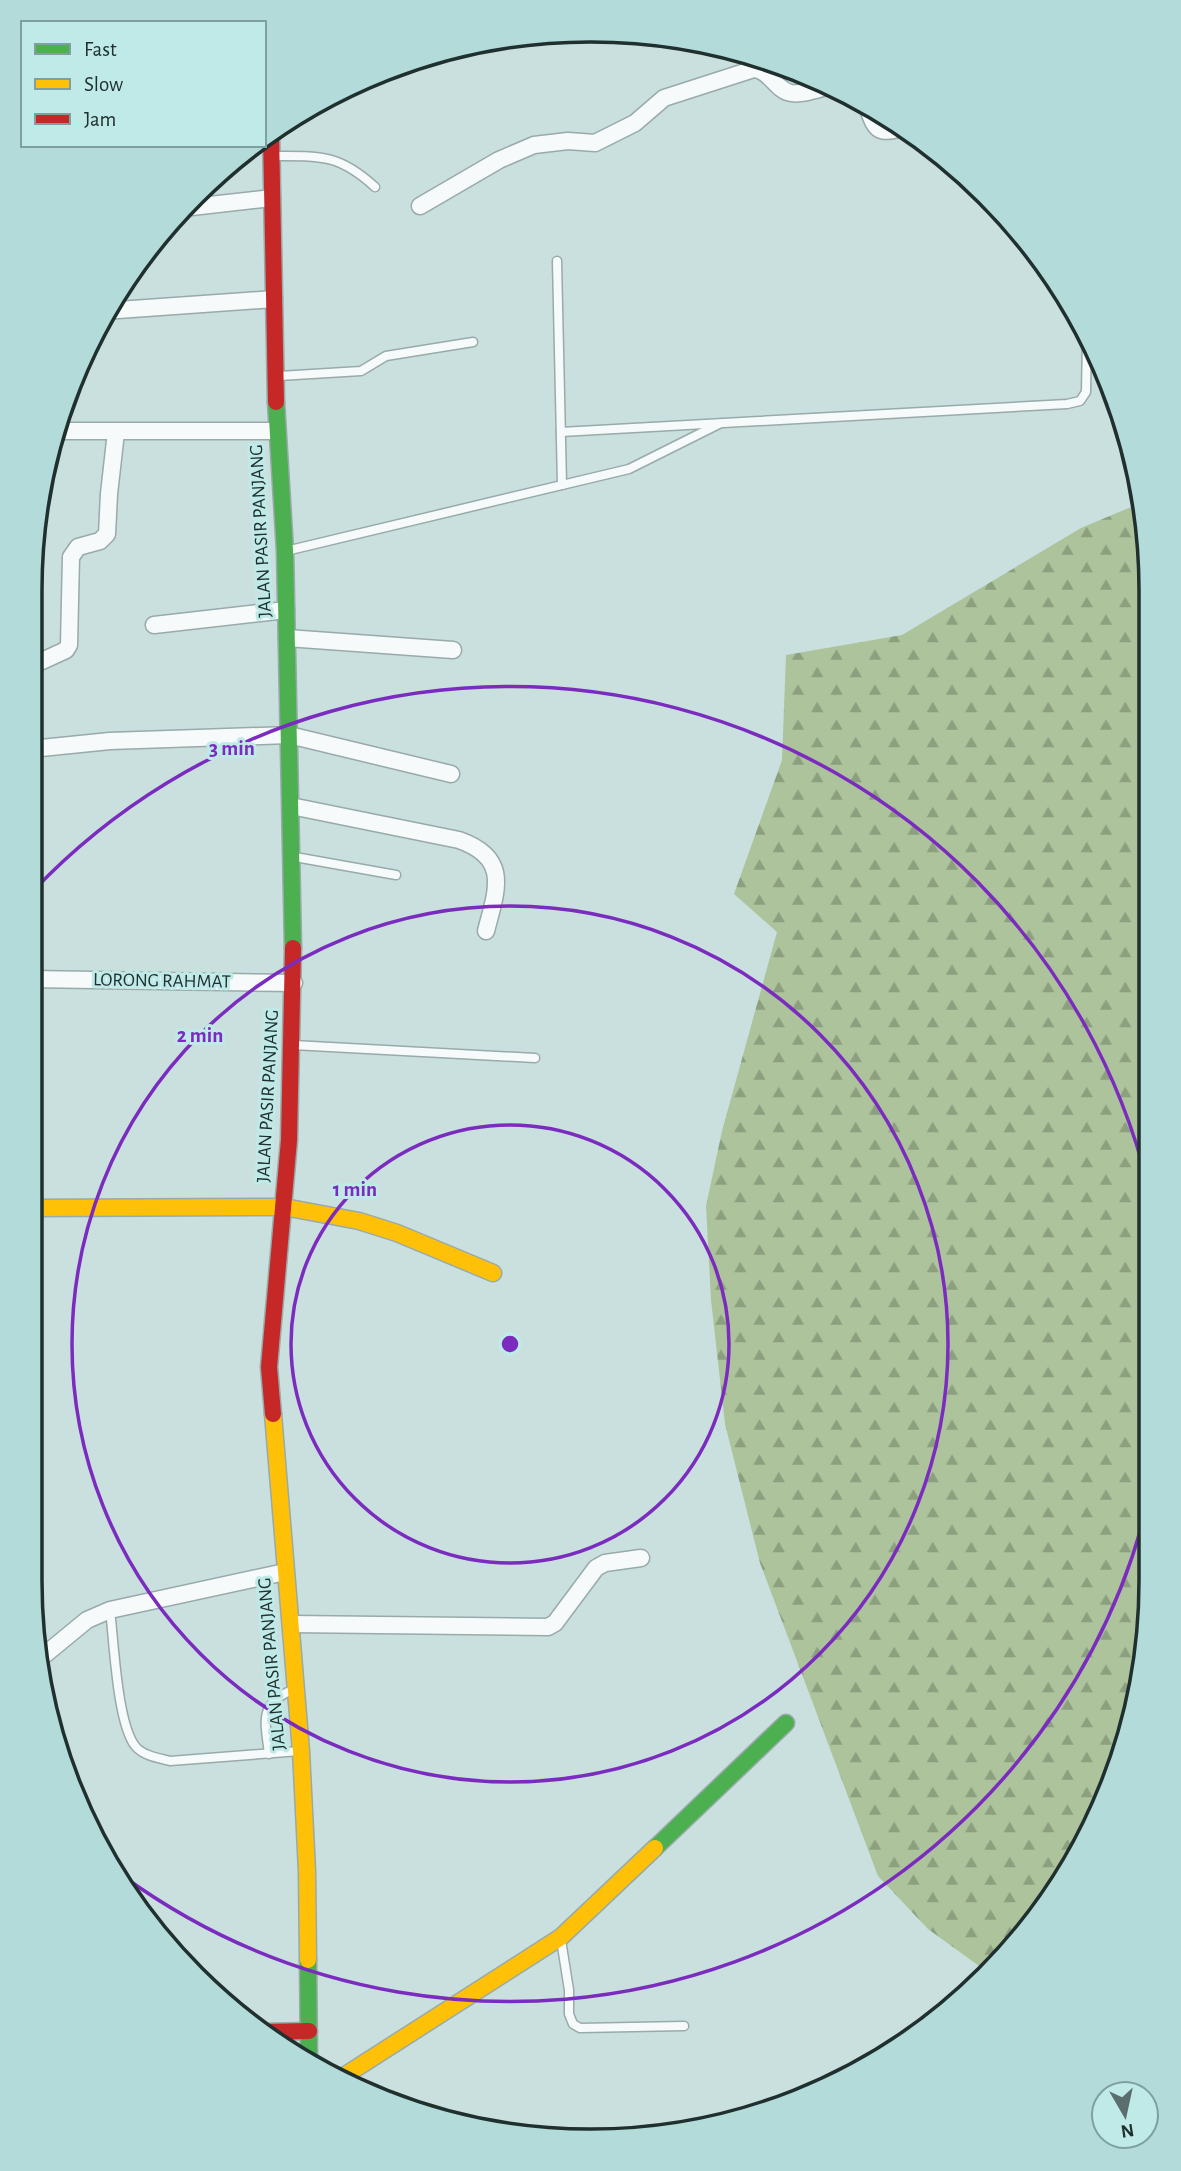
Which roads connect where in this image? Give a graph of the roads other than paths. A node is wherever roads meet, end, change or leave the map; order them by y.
1 (813, 90) edge
2 (872, 119) edge
3 (891, 132) edge
4 (272, 144) edge
5 (272, 156) junction
6 (375, 187) dead end
7 (272, 198) junction
8 (200, 206) edge
9 (420, 206) dead end
10 (557, 261) dead end
11 (274, 299) junction
12 (119, 310) edge
13 (473, 342) dead end
14 (1087, 358) edge
15 (276, 376) junction
16 (721, 423) junction
17 (66, 431) edge
18 (277, 431) junction
19 (116, 432) junction
20 (561, 432) junction
21 (562, 485) junction
22 (285, 551) junction
23 (286, 610) junction
24 (154, 625) dead end
25 (287, 638) junction
26 (453, 650) dead end
27 (42, 661) edge
28 (289, 735) junction
29 (42, 746) edge
30 (451, 774) dead end
31 (291, 806) junction
32 (292, 857) junction
33 (396, 875) dead end
34 (486, 931) dead end
35 (42, 979) edge
36 (294, 983) junction
37 (292, 1045) junction
38 (535, 1058) dead end
39 (284, 1207) junction
40 (42, 1208) edge
41 (493, 1273) dead end
42 (641, 1558) dead end
43 (285, 1572) junction
44 (110, 1610) junction
45 (292, 1624) junction
46 (47, 1651) edge
47 (296, 1688) junction
48 (786, 1723) dead end
49 (301, 1751) junction
50 (269, 1754) junction
51 (561, 1937) junction
52 (684, 2026) dead end
53 (309, 2031) junction
54 (279, 2032) edge
55 (309, 2052) edge
56 (349, 2073) edge

1 - 9 street
2 - 3 street
4 - 5 main road, JALAN PASIR PANJANG
5 - 6 lane
5 - 7 main road, JALAN PASIR PANJANG
7 - 8 street
7 - 11 main road, JALAN PASIR PANJANG
10 - 20 lane
11 - 12 street
11 - 15 main road, JALAN PASIR PANJANG
13 - 15 lane
14 - 16 lane
15 - 18 main road, JALAN PASIR PANJANG
16 - 20 lane
16 - 21 lane
17 - 19 street
18 - 19 street
18 - 22 main road, JALAN PASIR PANJANG
19 - 27 street
20 - 21 lane
21 - 22 lane
22 - 23 main road, JALAN PASIR PANJANG
23 - 24 street
23 - 25 main road, JALAN PASIR PANJANG
25 - 26 street
25 - 28 main road, JALAN PASIR PANJANG
28 - 29 street
28 - 30 street
28 - 31 main road, JALAN PASIR PANJANG
31 - 32 main road, JALAN PASIR PANJANG
31 - 34 street
32 - 33 lane
32 - 36 main road, JALAN PASIR PANJANG
35 - 36 street, LORONG RAHMAT
36 - 37 main road, JALAN PASIR PANJANG
37 - 38 lane
37 - 39 main road, JALAN PASIR PANJANG
39 - 40 main road
39 - 41 main road
39 - 43 main road, JALAN PASIR PANJANG
42 - 45 street
43 - 44 street
43 - 45 main road, JALAN PASIR PANJANG
44 - 46 street
44 - 50 lane
45 - 47 main road, JALAN PASIR PANJANG
47 - 49 main road, JALAN PASIR PANJANG
47 - 50 lane
48 - 51 main road
49 - 50 lane
49 - 53 main road, JALAN PASIR PANJANG
51 - 52 lane
51 - 56 main road
53 - 54 main road
53 - 55 main road, JALAN PASIR PANJANG

